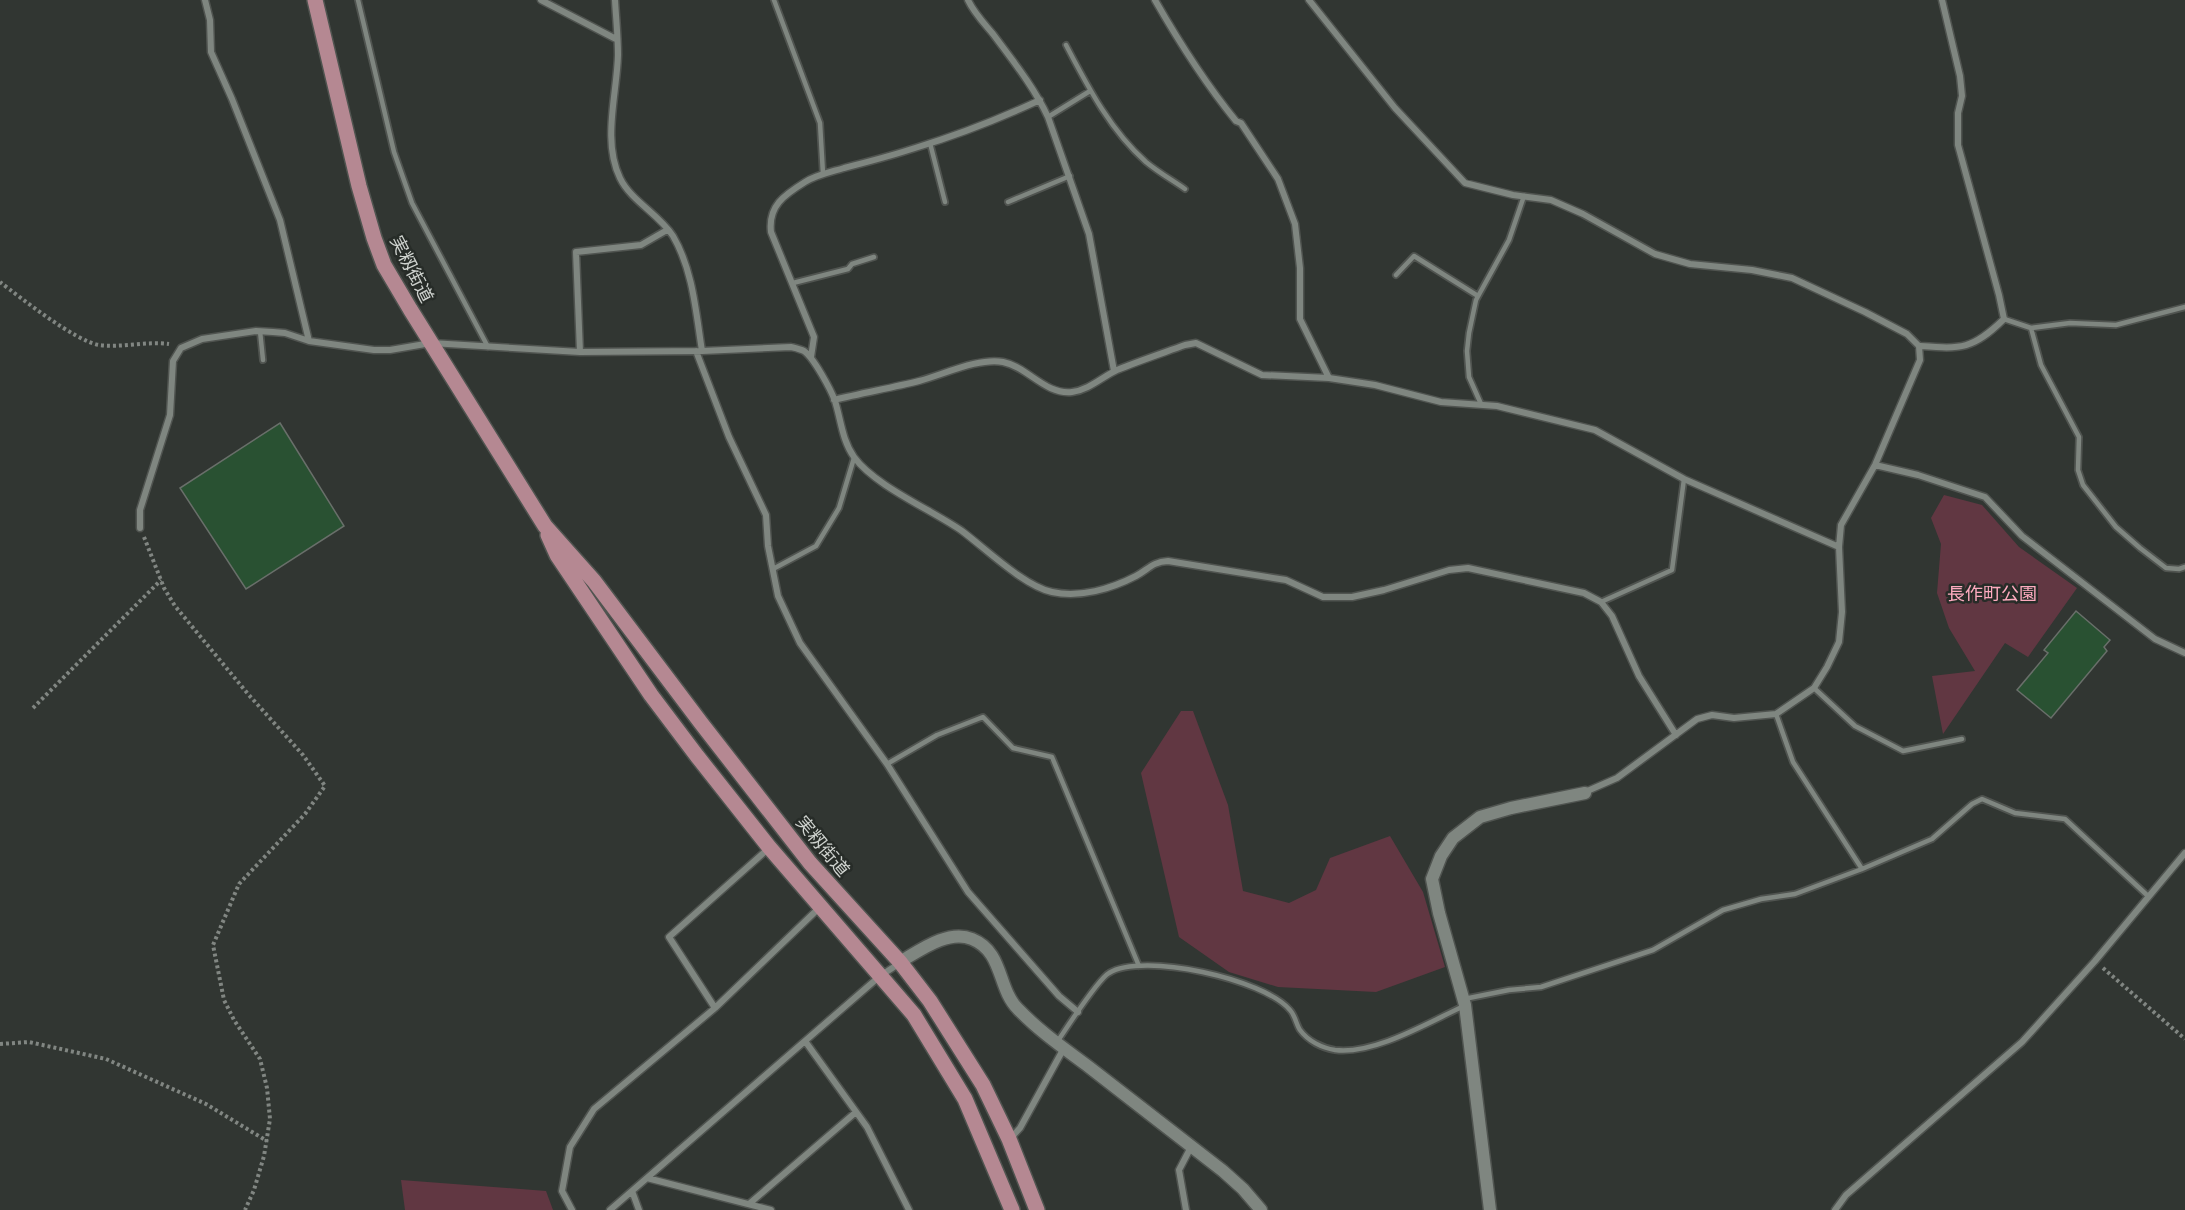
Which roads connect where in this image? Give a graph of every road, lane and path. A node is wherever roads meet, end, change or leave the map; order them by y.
1 (205, 0) edge
2 (315, 0) edge
3 (358, 0) edge
4 (541, 0) edge
5 (615, 0) edge
6 (774, 0) edge
7 (968, 0) edge
8 (1155, 0) edge
9 (1309, 0) edge
10 (1942, 0) edge
11 (616, 39) junction
12 (1066, 45) dead end
13 (1090, 91) junction
14 (1040, 100) junction
15 (1048, 117) junction
16 (930, 143) junction
17 (823, 174) junction
18 (1070, 176) junction
19 (1185, 189) dead end
20 (1524, 196) junction
21 (945, 202) dead end
22 (1008, 202) dead end
23 (668, 230) junction
24 (874, 257) dead end
25 (1396, 275) dead end
26 (0, 282) edge
27 (794, 283) junction
28 (1478, 296) junction
29 (2185, 307) edge
30 (2004, 319) junction
31 (2031, 328) junction
32 (260, 331) junction
33 (309, 341) junction
34 (431, 343) junction
35 (1919, 346) junction
36 (488, 347) junction
37 (181, 348) junction
38 (699, 351) junction
39 (580, 352) junction
40 (811, 357) junction
41 (263, 360) dead end
42 (1114, 371) junction
43 (1329, 378) junction
44 (834, 400) junction
45 (1481, 404) junction
46 (854, 458) junction
47 (1875, 465) junction
48 (1684, 479) junction
49 (545, 526) junction
50 (141, 528) joint
51 (1839, 547) junction
52 (2185, 567) edge
53 (773, 569) junction
54 (161, 580) junction
55 (1601, 602) junction
56 (2185, 653) edge
57 (1814, 687) junction
58 (33, 708) dead end
59 (1776, 714) junction
60 (1676, 735) junction
61 (1962, 739) dead end
62 (887, 764) junction
63 (1584, 793) joint
64 (769, 847) junction
65 (2185, 853) edge
66 (1862, 869) junction
67 (2148, 896) junction
68 (820, 907) junction
69 (2095, 961) junction
70 (900, 962) junction
71 (1139, 966) junction
72 (880, 976) junction
73 (1464, 1002) junction
74 (715, 1008) junction
75 (1078, 1012) junction
76 (2185, 1040) edge
77 (805, 1041) junction
78 (0, 1044) edge
79 (1060, 1045) junction
80 (856, 1112) junction
81 (1010, 1139) junction
82 (267, 1141) junction
83 (1191, 1147) junction
84 (646, 1178) junction
85 (632, 1191) junction
86 (749, 1204) junction
87 (245, 1210) edge
88 (572, 1210) edge
89 (610, 1210) edge
90 (639, 1210) edge
91 (771, 1210) edge
92 (909, 1210) edge
93 (1012, 1210) edge
94 (1037, 1210) edge
95 (1185, 1210) edge
96 (1261, 1210) edge
97 (1490, 1210) edge
98 (1835, 1210) edge

1 - 33 street
2 - 34 main road, 実籾街道
3 - 36 lane
4 - 11 street
5 - 11 street
6 - 17 lane
7 - 14 street
8 - 43 street
9 - 20 street
10 - 30 street
11 - 23 street
12 - 13 lane
13 - 15 lane
13 - 19 lane
14 - 15 street
14 - 16 street
15 - 18 street
16 - 17 street
16 - 21 lane
17 - 27 street
18 - 22 lane
18 - 42 street
20 - 28 lane
20 - 35 street
23 - 38 street
23 - 39 street
24 - 27 lane
25 - 28 lane
26 - 37 path
27 - 40 street
28 - 45 lane
29 - 31 lane
30 - 31 lane
30 - 35 street
31 - 52 lane
32 - 33 street
32 - 37 street
32 - 41 lane
33 - 34 street
34 - 36 street
34 - 49 main road, 実籾街道
35 - 47 street
36 - 39 street
37 - 50 street
38 - 39 street
38 - 40 street
38 - 53 street
40 - 44 street
42 - 43 street
42 - 44 street
43 - 45 street
44 - 46 street
45 - 48 street
46 - 53 lane
46 - 55 street
47 - 51 street
47 - 56 street
48 - 51 street
48 - 55 lane
49 - 64 main road, 実籾街道
49 - 70 main road, 実籾街道
50 - 54 path
51 - 57 street
53 - 62 street
54 - 58 path
54 - 82 path
55 - 60 street
57 - 59 street
57 - 61 lane
59 - 60 street
59 - 66 lane
60 - 63 street
62 - 71 lane
62 - 75 street
63 - 73 street
64 - 68 main road, 実籾街道
64 - 74 street
65 - 67 street
66 - 67 lane
66 - 73 lane
67 - 69 street
68 - 72 main road, 実籾街道
68 - 74 street
69 - 76 path
69 - 98 street
70 - 72 street
70 - 79 street
70 - 81 main road, 実籾街道
71 - 73 lane
71 - 75 lane
72 - 77 street
72 - 93 main road, 実籾街道
73 - 97 street
74 - 88 street
75 - 79 lane
77 - 80 street
77 - 84 street
78 - 82 path
79 - 81 street
79 - 83 street
80 - 86 street
80 - 92 street
81 - 94 main road, 実籾街道
82 - 87 path
83 - 95 street
83 - 96 street
84 - 85 street
84 - 86 street
85 - 89 street
85 - 90 street
86 - 91 street

